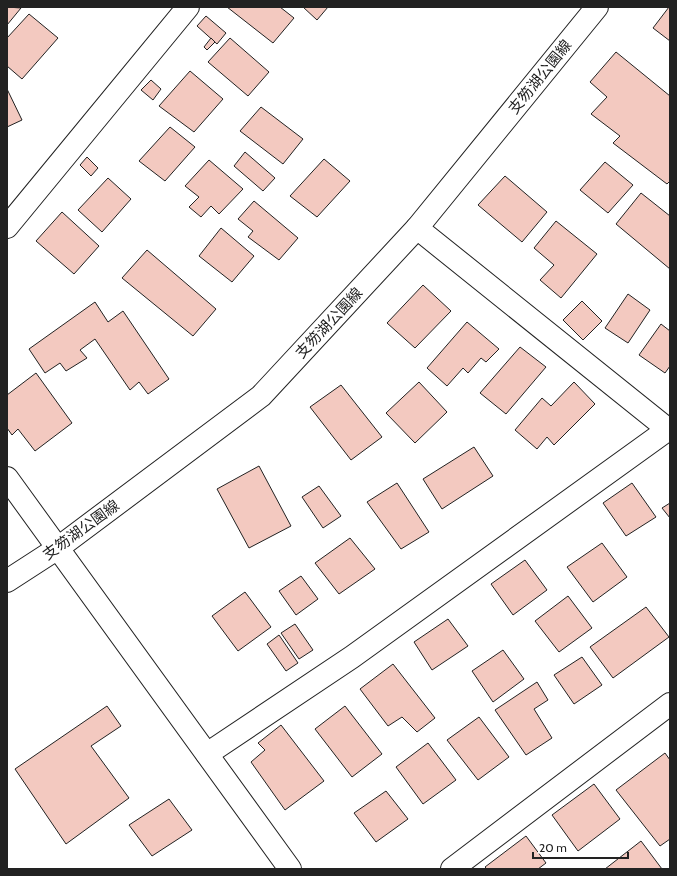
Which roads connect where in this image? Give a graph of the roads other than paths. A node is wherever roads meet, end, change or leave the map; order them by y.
1 (188, 7) edge
2 (596, 7) edge
3 (7, 227) edge
4 (417, 228) junction
5 (670, 429) edge
6 (7, 478) edge
7 (58, 548) junction
8 (7, 581) edge
9 (670, 704) edge
10 (207, 754) junction
11 (290, 869) edge
12 (452, 869) edge

1 - 3 street
2 - 4 street, 支笏湖公園線
4 - 5 street
4 - 7 street, 支笏湖公園線
5 - 10 street
6 - 7 street
7 - 8 street, 支笏湖公園線
7 - 10 street
9 - 12 street
10 - 11 street

